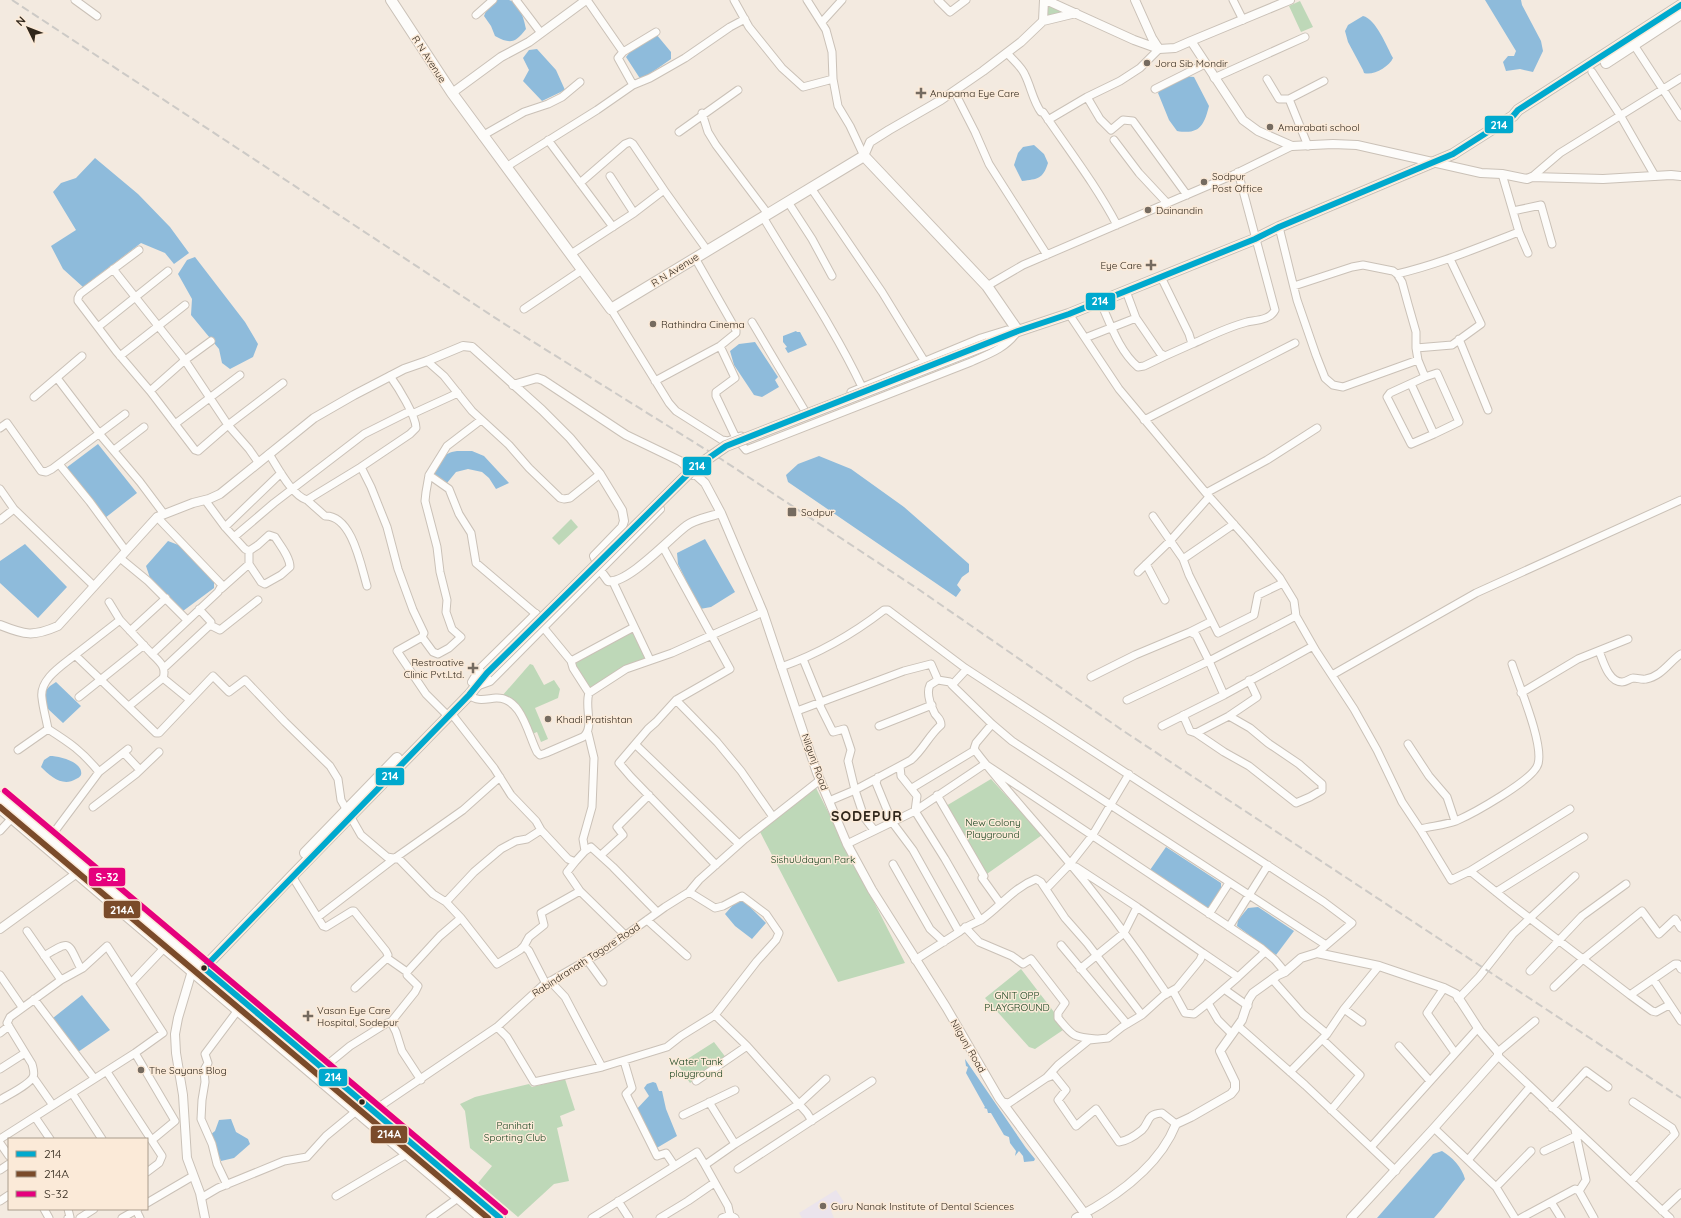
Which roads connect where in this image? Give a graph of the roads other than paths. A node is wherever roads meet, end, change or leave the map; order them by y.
1 (75, 0) edge
2 (391, 0) edge
3 (492, 0) edge
4 (517, 0) edge
5 (734, 0) edge
6 (807, 0) edge
7 (842, 0) edge
8 (938, 0) edge
9 (966, 0) edge
10 (1045, 0) edge
11 (1135, 0) edge
12 (1233, 0) edge
13 (1290, 0) edge
14 (583, 1) edge
15 (1060, 3) edge
16 (1681, 5) edge
17 (1076, 13) junction
18 (476, 14) dead end
19 (1681, 14) edge
20 (97, 16) dead end
21 (745, 19) junction
22 (1243, 20) junction
23 (1043, 21) junction
24 (822, 22) junction
25 (656, 32) dead end
26 (541, 33) junction
27 (1305, 37) dead end
28 (1191, 41) junction
29 (1634, 45) junction
30 (1159, 49) junction
31 (624, 52) junction
32 (1007, 53) junction
33 (1205, 64) junction
34 (1592, 72) junction
35 (833, 78) junction
36 (1214, 78) junction
37 (1681, 78) edge
38 (1267, 79) dead end
39 (1324, 81) dead end
40 (580, 82) dead end
41 (633, 85) junction
42 (1155, 89) dead end
43 (1664, 89) junction
44 (738, 90) dead end
45 (954, 91) junction
46 (452, 93) junction
47 (1087, 97) junction
48 (1289, 99) junction
49 (702, 113) junction
50 (1620, 115) junction
51 (1513, 116) junction
52 (1681, 117) edge
53 (1048, 120) junction
54 (679, 132) dead end
55 (482, 136) junction
56 (548, 140) junction
57 (1114, 140) dead end
58 (1292, 146) junction
59 (1308, 146) junction
60 (864, 156) junction
61 (1434, 162) junction
62 (506, 167) junction
63 (1238, 172) junction
64 (1502, 174) junction
65 (610, 176) dead end
66 (1532, 176) junction
67 (1655, 176) junction
68 (1681, 176) edge
69 (580, 183) junction
70 (811, 188) junction
71 (664, 190) junction
72 (1187, 194) junction
73 (788, 202) junction
74 (1167, 203) junction
75 (1513, 211) junction
76 (634, 213) junction
77 (765, 216) junction
78 (1117, 225) junction
79 (1279, 226) junction
80 (613, 227) junction
81 (1519, 232) junction
82 (1255, 239) junction
83 (1552, 244) dead end
84 (139, 250) dead end
85 (707, 250) junction
86 (1528, 253) dead end
87 (571, 254) junction
88 (1046, 255) junction
89 (695, 258) junction
90 (1450, 259) junction
91 (113, 269) junction
92 (582, 270) junction
93 (168, 271) dead end
94 (1397, 274) junction
95 (832, 276) dead end
96 (1161, 276) junction
97 (987, 286) junction
98 (1294, 286) junction
99 (1126, 291) junction
100 (135, 297) junction
101 (1100, 301) junction
102 (185, 306) dead end
103 (524, 309) dead end
104 (611, 309) junction
105 (1069, 314) junction
106 (1136, 318) junction
107 (752, 322) dead end
108 (158, 326) junction
109 (1112, 326) junction
110 (98, 327) junction
111 (1018, 331) junction
112 (1085, 338) junction
113 (1459, 339) junction
114 (210, 342) dead end
115 (1295, 343) dead end
116 (1192, 344) junction
117 (720, 346) junction
118 (1416, 348) junction
119 (82, 356) dead end
120 (120, 356) junction
121 (1165, 356) junction
122 (185, 360) junction
123 (1418, 360) junction
124 (427, 362) junction
125 (925, 362) junction
126 (240, 375) dead end
127 (390, 376) junction
128 (1425, 377) junction
129 (58, 378) junction
130 (655, 381) junction
131 (282, 383) dead end
132 (1411, 384) junction
133 (513, 385) junction
134 (862, 387) junction
135 (150, 391) junction
136 (458, 393) junction
137 (34, 397) dead end
138 (209, 398) junction
139 (1488, 410) dead end
140 (805, 411) junction
141 (411, 413) junction
142 (125, 414) dead end
143 (481, 420) junction
144 (1144, 420) junction
145 (175, 424) junction
146 (228, 425) junction
147 (144, 427) dead end
148 (0, 428) edge
149 (1317, 428) dead end
150 (99, 434) junction
151 (1434, 434) junction
152 (736, 438) junction
153 (114, 450) junction
154 (269, 454) junction
155 (258, 462) junction
156 (59, 464) junction
157 (361, 467) junction
158 (281, 472) junction
159 (694, 473) junction
160 (600, 474) junction
161 (431, 476) junction
162 (0, 489) edge
163 (293, 490) junction
164 (1207, 495) junction
165 (205, 500) junction
166 (306, 500) junction
167 (1681, 500) edge
168 (14, 509) junction
169 (721, 514) junction
170 (161, 516) junction
171 (1153, 516) dead end
172 (0, 520) edge
173 (1234, 524) junction
174 (225, 527) junction
175 (234, 537) junction
176 (1170, 541) junction
177 (663, 546) junction
178 (249, 550) junction
179 (126, 551) junction
180 (120, 558) junction
181 (1183, 559) junction
182 (249, 564) junction
183 (1146, 564) junction
184 (600, 570) junction
185 (1138, 572) dead end
186 (613, 582) junction
187 (1283, 583) junction
188 (94, 586) junction
189 (367, 586) dead end
190 (221, 589) junction
191 (166, 598) junction
192 (258, 600) dead end
193 (1165, 600) dead end
194 (109, 602) dead end
195 (199, 609) junction
196 (763, 612) junction
197 (536, 614) joint
198 (1296, 616) junction
199 (120, 620) junction
200 (187, 620) junction
201 (1212, 621) junction
202 (0, 625) edge
203 (210, 625) junction
204 (543, 627) junction
205 (634, 627) junction
206 (130, 631) junction
207 (1190, 632) junction
208 (711, 635) junction
209 (422, 637) junction
210 (1628, 639) dead end
211 (144, 645) junction
212 (1313, 646) junction
213 (1599, 651) junction
214 (152, 654) junction
215 (1681, 654) edge
216 (75, 655) junction
217 (803, 659) junction
218 (650, 660) junction
219 (571, 661) junction
220 (1209, 661) junction
221 (1512, 664) dead end
222 (781, 667) junction
223 (164, 668) junction
224 (965, 668) junction
225 (1332, 675) junction
226 (1091, 677) dead end
227 (163, 678) junction
228 (101, 680) junction
229 (938, 680) junction
230 (1249, 680) junction
231 (474, 684) junction
232 (952, 685) junction
233 (589, 693) junction
234 (1521, 693) junction
235 (469, 695) junction
236 (1224, 695) junction
237 (79, 698) dead end
238 (190, 700) junction
239 (676, 700) junction
240 (1127, 700) dead end
241 (821, 703) junction
242 (932, 705) junction
243 (129, 706) junction
244 (797, 711) junction
245 (448, 713) junction
246 (1183, 715) junction
247 (1229, 716) junction
248 (992, 724) junction
249 (879, 726) dead end
250 (1162, 726) dead end
251 (48, 729) junction
252 (1196, 733) junction
253 (588, 734) junction
254 (1408, 744) dead end
255 (636, 745) junction
256 (18, 750) dead end
257 (975, 750) junction
258 (159, 752) dead end
259 (985, 764) junction
260 (900, 766) junction
261 (140, 770) junction
262 (99, 772) junction
263 (1129, 774) junction
264 (500, 777) junction
265 (878, 777) junction
266 (820, 780) junction
267 (912, 788) junction
268 (855, 790) junction
269 (649, 795) junction
270 (937, 795) junction
271 (0, 797) edge
272 (829, 801) junction
273 (1110, 805) junction
274 (93, 807) dead end
275 (0, 808) edge
276 (1570, 809) dead end
277 (914, 811) junction
278 (348, 812) junction
279 (773, 817) junction
280 (12, 818) junction
281 (1455, 821) junction
282 (892, 822) junction
283 (1420, 829) junction
284 (541, 830) junction
285 (874, 830) junction
286 (0, 831) edge
287 (1092, 836) junction
288 (1584, 837) dead end
289 (49, 839) junction
290 (739, 844) junction
291 (847, 844) junction
292 (585, 850) junction
293 (600, 855) junction
294 (395, 858) junction
295 (575, 862) junction
296 (893, 864) dead end
297 (1070, 864) junction
298 (716, 865) junction
299 (1268, 865) junction
300 (1470, 871) junction
301 (77, 873) junction
302 (292, 876) junction
303 (1574, 876) dead end
304 (1229, 883) junction
305 (1626, 884) dead end
306 (1046, 889) junction
307 (580, 891) junction
308 (689, 892) junction
309 (1496, 892) junction
310 (1250, 896) junction
311 (446, 902) junction
312 (1000, 903) junction
313 (1137, 906) junction
314 (657, 912) junction
315 (1209, 914) junction
316 (318, 917) junction
317 (461, 918) junction
318 (1530, 919) junction
319 (647, 920) junction
320 (980, 920) junction
321 (965, 927) junction
322 (1229, 927) junction
323 (1681, 928) edge
324 (0, 929) edge
325 (27, 931) dead end
326 (959, 932) junction
327 (1124, 932) junction
328 (625, 935) junction
329 (1558, 940) junction
330 (944, 942) junction
331 (168, 944) junction
332 (1061, 945) dead end
333 (1326, 945) junction
334 (524, 946) junction
335 (1265, 952) junction
336 (1203, 953) junction
337 (1317, 953) junction
338 (1095, 955) junction
339 (44, 956) junction
340 (688, 956) dead end
341 (387, 958) junction
342 (1583, 959) junction
343 (587, 960) junction
344 (915, 960) junction
345 (1379, 966) junction
346 (81, 969) junction
347 (1080, 969) junction
348 (1681, 969) edge
349 (196, 971) junction
350 (1530, 971) dead end
351 (407, 972) junction
352 (1285, 972) junction
353 (0, 975) edge
354 (1238, 977) junction
355 (1272, 979) junction
356 (1653, 979) junction
357 (61, 980) junction
358 (548, 982) junction
359 (603, 982) dead end
360 (131, 983) junction
361 (1554, 987) dead end
362 (355, 988) dead end
363 (1444, 988) junction
364 (1224, 989) junction
365 (1170, 992) junction
366 (1630, 995) junction
367 (1458, 998) junction
368 (34, 999) junction
369 (1208, 1003) junction
370 (1669, 1004) junction
371 (1248, 1006) junction
372 (22, 1007) junction
373 (1344, 1009) junction
374 (238, 1010) junction
375 (715, 1015) junction
376 (1142, 1015) junction
377 (1535, 1021) dead end
378 (1681, 1021) edge
379 (391, 1022) junction
380 (1362, 1022) dead end
381 (1127, 1024) junction
382 (9, 1026) junction
383 (1238, 1026) junction
384 (497, 1027) junction
385 (1478, 1028) junction
386 (0, 1033) edge
387 (1232, 1034) junction
388 (1324, 1037) junction
389 (1096, 1039) junction
390 (748, 1046) junction
391 (1399, 1046) dead end
392 (25, 1053) junction
393 (135, 1053) junction
394 (1454, 1053) junction
395 (1498, 1054) junction
396 (624, 1061) junction
397 (602, 1067) junction
398 (0, 1069) edge
399 (322, 1069) junction
400 (107, 1072) junction
401 (1290, 1072) junction
402 (33, 1077) junction
403 (94, 1078) junction
404 (1046, 1078) junction
405 (826, 1079) dead end
406 (421, 1080) junction
407 (696, 1081) dead end
408 (872, 1081) dead end
409 (1430, 1081) junction
410 (1530, 1087) junction
411 (1608, 1087) dead end
412 (735, 1090) dead end
413 (72, 1093) junction
414 (0, 1100) edge
415 (709, 1102) junction
416 (1002, 1102) junction
417 (1633, 1102) dead end
418 (52, 1104) junction
419 (799, 1104) junction
420 (1552, 1108) junction
421 (1331, 1110) junction
422 (364, 1111) junction
423 (683, 1115) dead end
424 (35, 1117) junction
425 (812, 1121) junction
426 (1176, 1124) junction
427 (1434, 1128) junction
428 (1574, 1128) junction
429 (1576, 1136) junction
430 (0, 1138) edge
431 (49, 1138) edge
432 (101, 1138) edge
433 (152, 1140) junction
434 (0, 1143) edge
435 (735, 1144) junction
436 (1371, 1147) junction
437 (1531, 1151) dead end
438 (1544, 1151) dead end
439 (407, 1154) junction
440 (8, 1155) edge
441 (1468, 1160) junction
442 (674, 1165) junction
443 (705, 1165) junction
444 (738, 1169) dead end
445 (148, 1171) edge
446 (1396, 1171) junction
447 (193, 1176) junction
448 (1631, 1182) junction
449 (714, 1183) junction
450 (227, 1184) junction
451 (1496, 1187) junction
452 (1579, 1191) junction
453 (1681, 1193) edge
454 (336, 1196) dead end
455 (201, 1198) junction
456 (458, 1198) junction
457 (618, 1201) junction
458 (148, 1202) edge
459 (1552, 1202) junction
460 (92, 1210) edge
461 (135, 1210) edge
462 (1662, 1211) junction
463 (732, 1216) edge
464 (1086, 1216) edge
465 (1525, 1217) edge
466 (80, 1218) edge
467 (122, 1218) edge
468 (205, 1218) edge
469 (430, 1218) edge
470 (482, 1218) edge
471 (500, 1218) edge
472 (592, 1218) edge
473 (629, 1218) edge
474 (660, 1218) edge
475 (722, 1218) edge
476 (1076, 1218) edge
477 (1351, 1218) edge
478 (1515, 1218) edge
479 (1561, 1218) edge
480 (1594, 1218) edge
481 (1670, 1218) edge

1 - 20 street
2 - 46 main road, R N Avenue
3 - 18 street
4 - 26 street
5 - 21 street
6 - 24 street
7 - 24 street
8 - 9 street
10 - 15 street
10 - 23 street
11 - 30 street
12 - 22 street
13 - 22 street
14 - 26 street
14 - 31 street
15 - 17 street
16 - 51 main road
17 - 23 street
17 - 30 street
19 - 29 main road
21 - 35 street
21 - 41 street
22 - 28 street
23 - 32 street
24 - 35 street
25 - 31 street
26 - 46 street
27 - 36 street
28 - 30 street
28 - 33 street
29 - 34 main road
29 - 43 street
30 - 47 street
31 - 41 street
32 - 45 street
32 - 53 street
33 - 36 street
33 - 42 street
34 - 50 street
34 - 51 main road
35 - 60 street
36 - 58 street
37 - 43 street
38 - 48 street
39 - 48 street
40 - 55 street
41 - 56 street
43 - 50 street
43 - 52 street
44 - 49 street
45 - 60 street
45 - 88 street
46 - 55 main road, R N Avenue
47 - 53 street
47 - 72 street
48 - 59 street
49 - 54 street
49 - 77 street
50 - 66 street
50 - 67 street
51 - 61 main road
53 - 78 street
55 - 62 main road, R N Avenue
56 - 62 street
56 - 69 street
57 - 74 street
58 - 59 street
58 - 63 street
59 - 61 street
60 - 70 main road, R N Avenue
60 - 97 main road
61 - 64 street
61 - 79 main road
62 - 87 main road, R N Avenue
63 - 72 street
63 - 82 street
64 - 66 street
64 - 75 street
65 - 76 street
66 - 67 street
67 - 68 street
69 - 71 street
69 - 80 street
70 - 73 main road, R N Avenue
70 - 125 street
71 - 76 street
71 - 85 street
72 - 74 street
73 - 77 main road, R N Avenue
73 - 95 street
74 - 78 street
75 - 81 street
75 - 83 street
76 - 80 street
77 - 85 main road, R N Avenue
77 - 134 street
78 - 88 street
79 - 82 main road
79 - 98 street
80 - 87 street
81 - 86 street
81 - 90 street
82 - 96 main road
82 - 116 street
84 - 91 street
85 - 89 main road, R N Avenue
87 - 92 main road, R N Avenue
88 - 97 street
89 - 104 main road, R N Avenue
89 - 117 street
90 - 94 street
90 - 113 street
91 - 100 street
91 - 110 street
92 - 103 street
92 - 104 main road, R N Avenue
93 - 100 street
94 - 98 street
94 - 118 street
96 - 99 main road
96 - 116 street
97 - 111 main road
98 - 123 street
99 - 101 main road
99 - 106 street
100 - 108 street
100 - 110 street
101 - 105 main road
101 - 109 street
102 - 108 street
104 - 130 street
105 - 111 main road
105 - 112 street
106 - 109 street
106 - 121 street
107 - 140 street
108 - 120 street
108 - 122 street
109 - 112 street
109 - 121 street
110 - 120 street
111 - 125 street
111 - 152 street
111 - 231 main road, bridge
112 - 144 street
113 - 118 street
113 - 139 street
114 - 122 street
115 - 144 street
116 - 121 street
117 - 130 street
117 - 152 street
118 - 123 street
119 - 129 street
120 - 135 street
122 - 135 street
122 - 138 street
123 - 128 street
124 - 127 street
124 - 133 street
124 - 136 street
125 - 134 street
126 - 138 street
127 - 141 street
127 - 154 street
128 - 132 street
128 - 151 street
129 - 137 street
129 - 150 street
130 - 152 street
131 - 146 street
132 - 151 street
132 - 151 street
133 - 159 street, Nilgunj Road
133 - 160 street
134 - 140 street
135 - 145 street
136 - 141 street
136 - 143 street
138 - 145 street
138 - 146 street
140 - 152 street
141 - 157 street
141 - 163 street
142 - 150 street
143 - 160 street
143 - 161 street
144 - 164 street
145 - 146 street
146 - 155 street
147 - 153 street
148 - 156 street
149 - 164 street
150 - 153 street
150 - 156 street
153 - 170 street
154 - 155 street
154 - 158 street
155 - 165 street
156 - 179 street
157 - 166 street
157 - 209 street
158 - 163 street
158 - 174 street
159 - 169 street, Nilgunj Road
159 - 184 street
160 - 184 street
161 - 197 street
161 - 209 street
162 - 168 street
163 - 166 street
163 - 175 street
164 - 173 street
164 - 176 street
165 - 170 street
165 - 174 street
166 - 189 street
167 - 225 street
168 - 172 street
168 - 188 street
169 - 177 street
169 - 196 street, Nilgunj Road
170 - 179 street
170 - 190 street
171 - 176 street
173 - 181 street
173 - 187 street
174 - 175 street
175 - 178 street
176 - 181 street
176 - 183 street
177 - 186 street
177 - 208 street
178 - 182 street
178 - 182 street
179 - 180 street
180 - 188 street
180 - 191 street
181 - 201 street
182 - 190 street
183 - 185 street
183 - 193 street
184 - 186 street
184 - 204 street
186 - 205 street
187 - 198 street
187 - 201 street
188 - 202 street
190 - 195 street
191 - 200 street
191 - 206 street
192 - 203 street
194 - 199 street
195 - 200 street
195 - 203 street
196 - 208 street
196 - 222 street, Nilgunj Road
197 - 231 street
198 - 212 street
198 - 220 street
199 - 206 street
199 - 216 street
200 - 214 street
201 - 207 street
203 - 223 street
204 - 219 street
204 - 231 street
205 - 218 street
205 - 219 street
206 - 211 street
207 - 220 street
207 - 226 street
208 - 218 street
208 - 239 street
209 - 245 street
210 - 213 street
211 - 214 street
211 - 228 street
212 - 225 street
212 - 230 street
213 - 215 street
213 - 234 street
214 - 223 street
216 - 228 street
216 - 251 street
217 - 222 street
217 - 224 street
217 - 241 street
218 - 233 street
219 - 233 street
220 - 236 street
220 - 240 street
221 - 234 street
222 - 244 street, Nilgunj Road
223 - 227 street
224 - 232 street
224 - 263 street
225 - 283 street
227 - 238 street
227 - 243 street
228 - 237 street
228 - 243 street
229 - 232 street
229 - 241 street
229 - 242 street
230 - 236 street
230 - 247 street
231 - 235 main road
231 - 245 main road
232 - 248 street
233 - 253 street
234 - 281 street
235 - 245 main road
235 - 253 street
236 - 246 street
238 - 243 street
238 - 278 street
239 - 255 street
239 - 279 street
241 - 244 street
241 - 268 street
242 - 249 street
242 - 260 street
244 - 266 street, Nilgunj Road
245 - 264 street
245 - 278 main road
246 - 250 street
246 - 252 street
247 - 252 street
247 - 252 street
248 - 257 street
248 - 273 street
251 - 256 street
251 - 262 street
253 - 292 street
254 - 281 street
255 - 269 street
255 - 290 street
257 - 259 street
257 - 267 street
258 - 261 street
259 - 270 street
259 - 287 street
259 - 297 street
260 - 265 street
260 - 267 street
261 - 262 street
261 - 274 street
262 - 289 street
263 - 273 street
263 - 299 street
264 - 284 street
264 - 294 street
265 - 268 street
265 - 282 street
266 - 272 street, Nilgunj Road
266 - 279 street, Rabindranath Tagore Road
267 - 277 street
268 - 272 street
268 - 285 street
269 - 293 street
269 - 298 street
270 - 277 street
270 - 312 street
271 - 289 main road
272 - 291 street, Nilgunj Road
273 - 287 street
273 - 304 street
275 - 280 main road
276 - 300 street
277 - 282 street
277 - 320 street
278 - 294 street
278 - 302 main road
278 - 349 main road
279 - 290 street, Rabindranath Tagore Road
280 - 286 street
280 - 301 main road
281 - 283 street
282 - 285 street
282 - 326 street
283 - 300 street
284 - 295 street
284 - 311 street
285 - 291 street
287 - 297 street
287 - 315 street
288 - 309 street
289 - 331 main road
290 - 298 street, Rabindranath Tagore Road
291 - 344 street, Nilgunj Road
292 - 293 street
292 - 295 street
293 - 314 street
294 - 311 street
294 - 316 street
295 - 307 street
296 - 330 street
297 - 306 street
297 - 313 street
297 - 327 street
298 - 308 street, Rabindranath Tagore Road
299 - 310 street
299 - 333 street
300 - 309 street
301 - 324 street
301 - 331 main road
302 - 316 street
302 - 349 main road
303 - 318 street
304 - 310 street
304 - 315 street
305 - 329 street
306 - 312 street
306 - 338 street
307 - 328 street
307 - 334 street
308 - 314 street, Rabindranath Tagore Road
308 - 375 street
309 - 318 street
310 - 322 street
310 - 333 street
311 - 317 street
312 - 320 street
313 - 327 street
313 - 336 street
314 - 319 street, Rabindranath Tagore Road
315 - 322 street
316 - 341 street
317 - 334 street
317 - 351 street
318 - 329 street
318 - 367 street
319 - 328 street, Rabindranath Tagore Road
319 - 340 street
320 - 321 street
321 - 326 street
321 - 389 street
322 - 335 street
323 - 342 street
325 - 339 street
326 - 330 street
327 - 338 street
327 - 365 street
328 - 343 street, Rabindranath Tagore Road
329 - 342 street
329 - 350 street
330 - 344 street
331 - 349 main road
331 - 360 street
332 - 347 street
333 - 337 street
334 - 358 street
335 - 352 street
335 - 354 street
336 - 354 street
336 - 365 street
337 - 345 street
337 - 352 street
338 - 347 street
338 - 376 street
339 - 346 street
339 - 357 street
341 - 351 street
341 - 362 street
342 - 361 street
342 - 366 street
343 - 358 street, Rabindranath Tagore Road
343 - 359 street
344 - 416 street, Nilgunj Road
345 - 363 street
345 - 373 street
346 - 357 street
346 - 360 street
347 - 381 street
348 - 356 street
349 - 374 main road
349 - 399 main road
349 - 447 street
351 - 379 street
352 - 355 street
353 - 372 street
354 - 364 street
355 - 371 street
355 - 388 street
356 - 366 street
356 - 370 street
357 - 368 street
358 - 384 street, Rabindranath Tagore Road
358 - 397 street
360 - 393 street
363 - 367 street
363 - 394 street
364 - 369 street
364 - 371 street
365 - 369 street
365 - 376 street
366 - 370 street
367 - 385 street
368 - 372 street
368 - 403 street
369 - 387 street
370 - 378 street
371 - 383 street
372 - 382 street
373 - 380 street
373 - 388 street
374 - 422 main road
374 - 450 street
375 - 390 street
375 - 396 street
376 - 381 street
377 - 395 street
379 - 399 street
379 - 406 street
381 - 389 street
382 - 386 street
382 - 392 street
383 - 387 street
383 - 401 street
384 - 397 street
384 - 406 street, Rabindranath Tagore Road
385 - 394 street
385 - 395 street
387 - 426 street
388 - 401 street
388 - 421 street
389 - 404 street
390 - 407 street
390 - 419 street
391 - 409 street
392 - 398 street
392 - 402 street
393 - 400 street
393 - 433 street
394 - 409 street
395 - 410 street
395 - 427 street
396 - 397 street
396 - 442 street
399 - 422 main road
400 - 403 street
400 - 433 street
401 - 421 street
402 - 414 street
402 - 418 street
403 - 413 street
404 - 416 street
404 - 426 street
405 - 419 street
406 - 422 street, Rabindranath Tagore Road
408 - 425 street
409 - 436 street
410 - 420 street
410 - 441 street
411 - 420 street
412 - 415 street
413 - 418 street
413 - 432 street
415 - 423 street
415 - 435 street
416 - 464 street, Nilgunj Road
417 - 448 street
418 - 424 street
419 - 425 street
419 - 435 street
420 - 428 street
421 - 436 street
422 - 439 main road
422 - 450 street, Rabindranath Tagore Road
422 - 471 main road
424 - 430 street
424 - 431 street
425 - 444 street
426 - 464 street
427 - 441 street
427 - 446 street
428 - 429 street
428 - 448 street
429 - 438 street
429 - 452 street
433 - 445 street
434 - 440 street
435 - 443 street
436 - 446 street
437 - 451 street
439 - 454 street
439 - 456 main road
441 - 451 street
442 - 443 street
442 - 457 street
443 - 449 street
446 - 477 street
447 - 455 street
447 - 458 street
448 - 462 street
449 - 463 street
449 - 474 street
450 - 455 street, Rabindranath Tagore Road
451 - 478 street
452 - 459 street
452 - 480 street
453 - 462 street
455 - 468 street
456 - 469 street
456 - 470 main road
457 - 472 street
457 - 473 street
459 - 465 street
459 - 479 street
460 - 466 street
461 - 467 street
462 - 481 street
463 - 475 street
464 - 476 street

